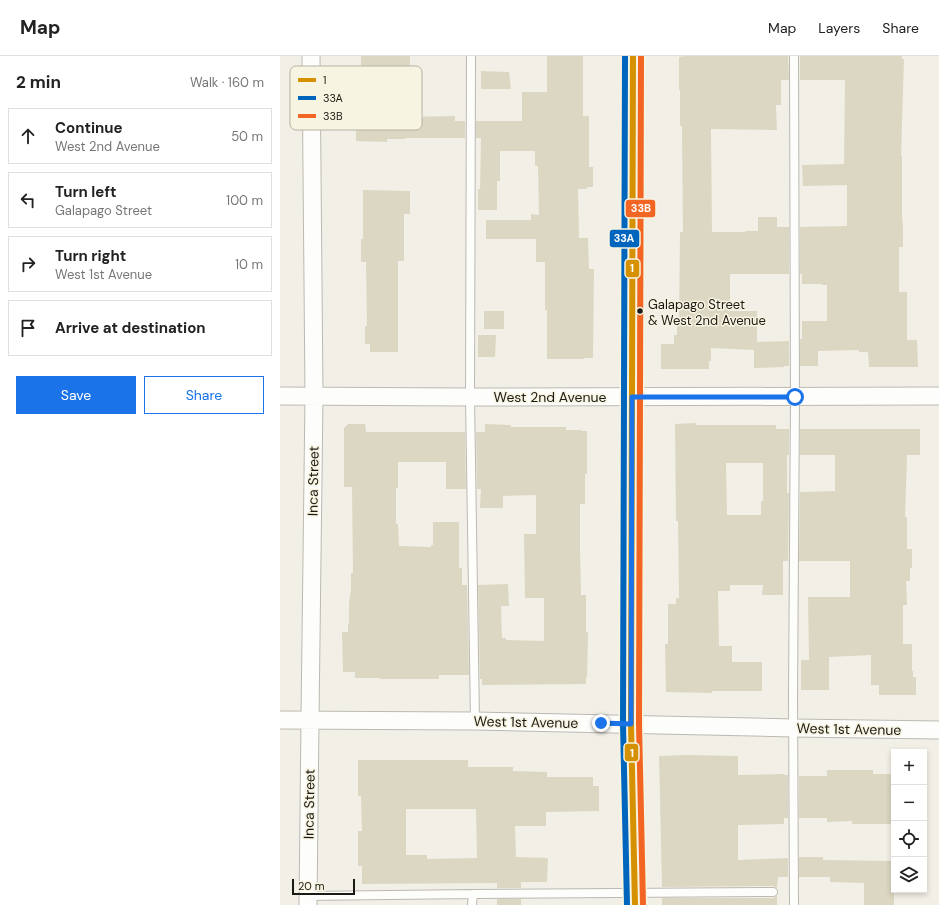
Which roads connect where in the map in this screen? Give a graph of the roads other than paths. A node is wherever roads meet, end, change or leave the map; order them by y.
1 (311, 56) edge
2 (471, 56) edge
3 (633, 56) edge
4 (794, 56) edge
5 (311, 66) edge
6 (312, 130) edge
7 (280, 396) edge
8 (314, 396) junction
9 (939, 396) edge
10 (470, 397) junction
11 (632, 397) junction
12 (795, 397) junction
13 (280, 720) edge
14 (310, 720) junction
15 (475, 721) junction
16 (631, 724) junction
17 (794, 728) junction
18 (939, 730) edge
19 (772, 892) dead end
20 (473, 894) junction
21 (635, 899) edge
22 (308, 901) edge
23 (472, 905) edge
24 (794, 905) edge

1 - 5 street, Inca Street
2 - 10 lane
3 - 11 street
4 - 12 lane
6 - 8 street, Inca Street
7 - 8 street, West 2nd Avenue
8 - 10 street, West 2nd Avenue
8 - 14 street, Inca Street
9 - 12 street, West 2nd Avenue
10 - 11 street, West 2nd Avenue
10 - 15 lane
11 - 12 street, West 2nd Avenue
11 - 16 street
12 - 17 lane
13 - 14 street, West 1st Avenue
14 - 15 street, West 1st Avenue
14 - 22 street, Inca Street
15 - 16 street, West 1st Avenue
16 - 17 street, West 1st Avenue
16 - 21 street
17 - 18 street, West 1st Avenue
17 - 24 lane
19 - 21 lane
20 - 21 lane
20 - 22 lane
20 - 23 lane

